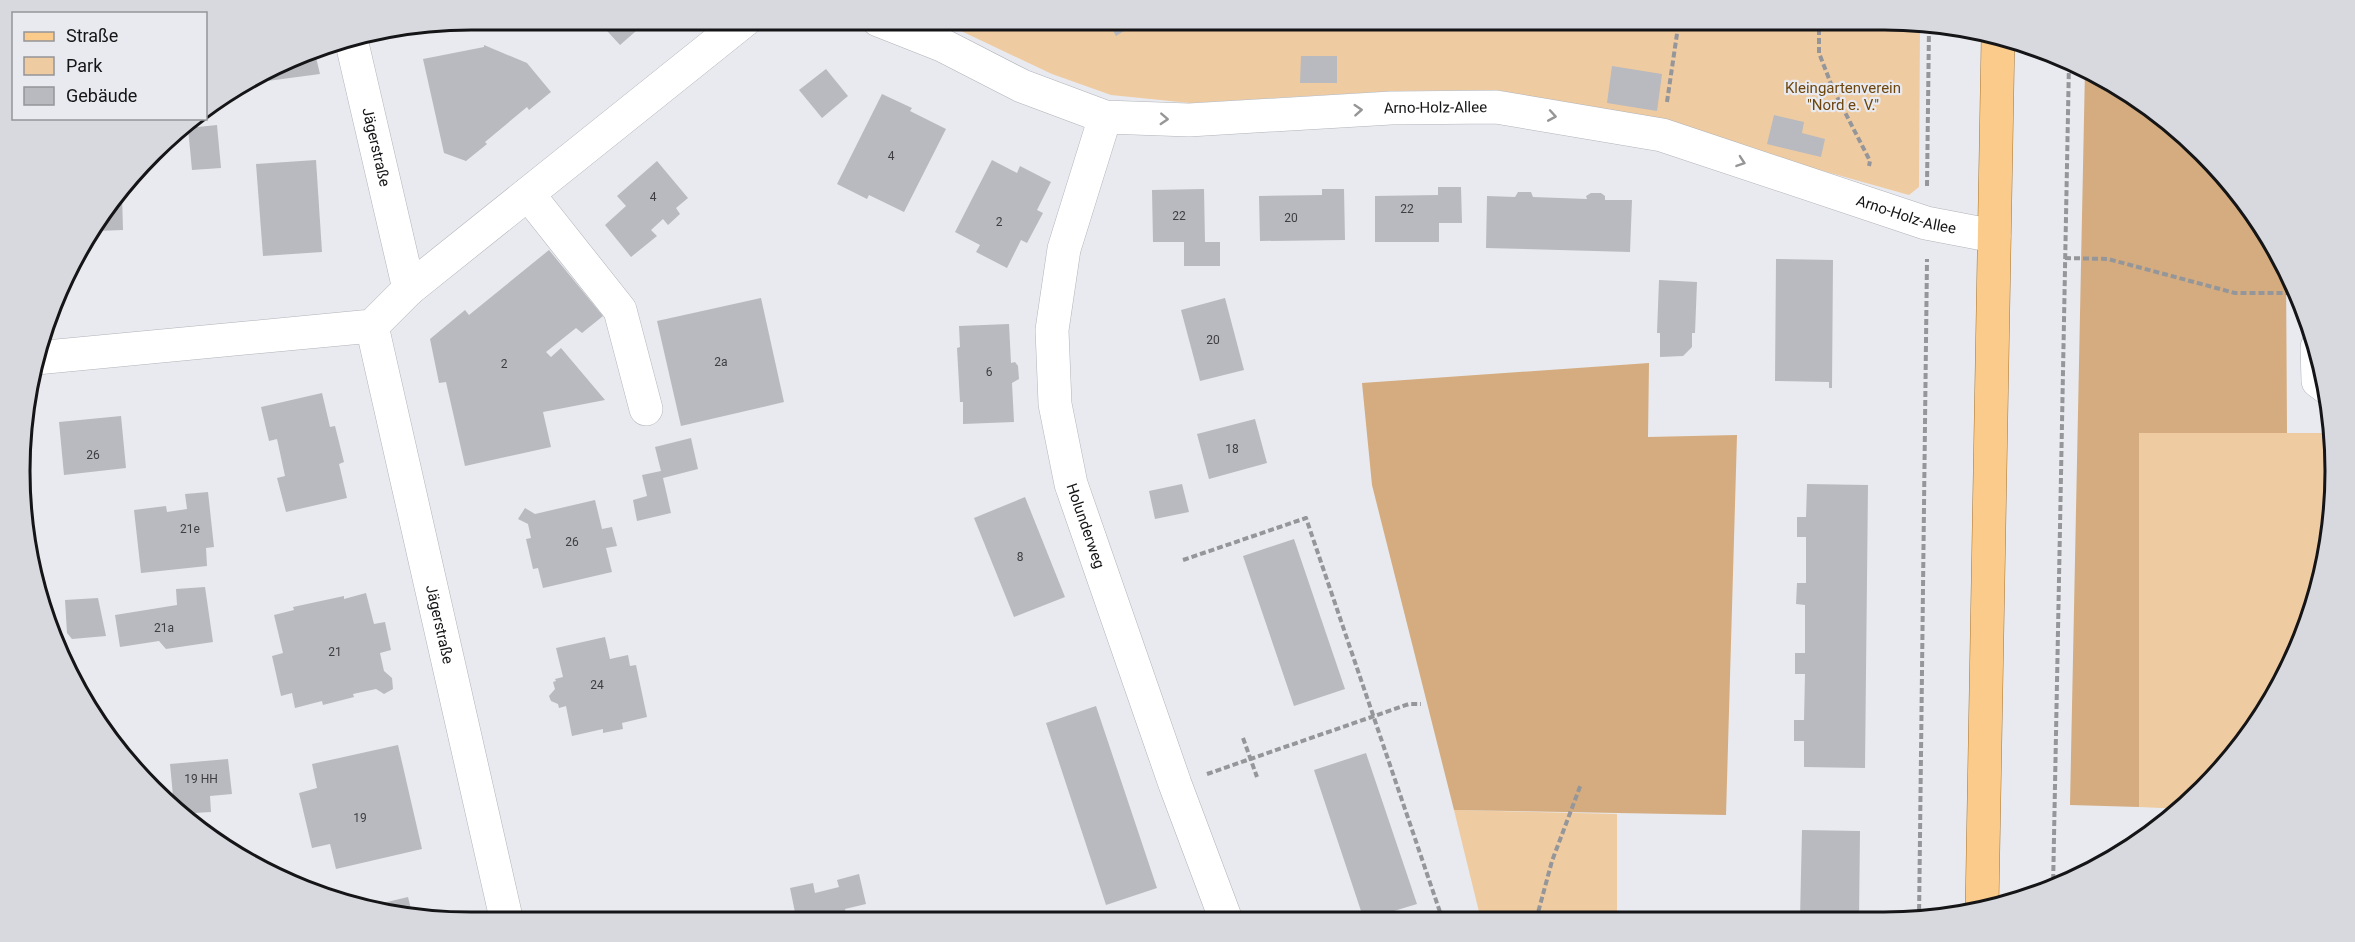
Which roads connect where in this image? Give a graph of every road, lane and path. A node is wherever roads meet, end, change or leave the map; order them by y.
1 (733, 30) edge
2 (903, 30) edge
3 (1678, 30) edge
4 (1819, 30) edge
5 (1929, 33) edge
6 (1998, 45) edge
7 (353, 46) edge
8 (2069, 71) edge
9 (1105, 117) junction
10 (1662, 135) junction
11 (528, 194) junction
12 (1864, 203) junction
13 (1926, 223) junction
14 (1994, 236) junction
15 (2065, 258) junction
16 (408, 289) junction
17 (2287, 293) edge
18 (372, 326) junction
19 (45, 357) edge
20 (646, 409) dead end
21 (1183, 560) dead end
22 (1421, 704) dead end
23 (1373, 716) junction
24 (1243, 738) dead end
25 (1251, 759) junction
26 (1257, 777) dead end
27 (1175, 784) junction
28 (1581, 784) dead end
29 (2053, 878) edge
30 (1982, 901) edge
31 (1919, 910) edge
32 (505, 912) edge
33 (1223, 912) edge
34 (1440, 912) edge
35 (1538, 912) edge

1 - 11 street
2 - 9 street, Arno-Holz-Allee
3 - 10 path
4 - 12 path
5 - 13 path
6 - 14 main road
7 - 16 street, Jägerstraße
8 - 15 path
9 -> 10 street, Arno-Holz-Allee
9 - 27 street, Holunderweg
10 -> 12 street, Arno-Holz-Allee
11 - 16 street
11 - 20 street
12 - 13 street, Arno-Holz-Allee
13 - 14 street, Arno-Holz-Allee
13 - 31 path
14 - 30 main road
15 - 17 path
15 - 29 path
16 - 18 street
18 - 19 street
18 - 32 street, Jägerstraße
21 - 23 path
22 - 23 path
23 - 25 path
23 - 34 path
24 - 25 path
25 - 26 path
25 - 27 path
27 - 33 street, Holunderweg
28 - 35 path

